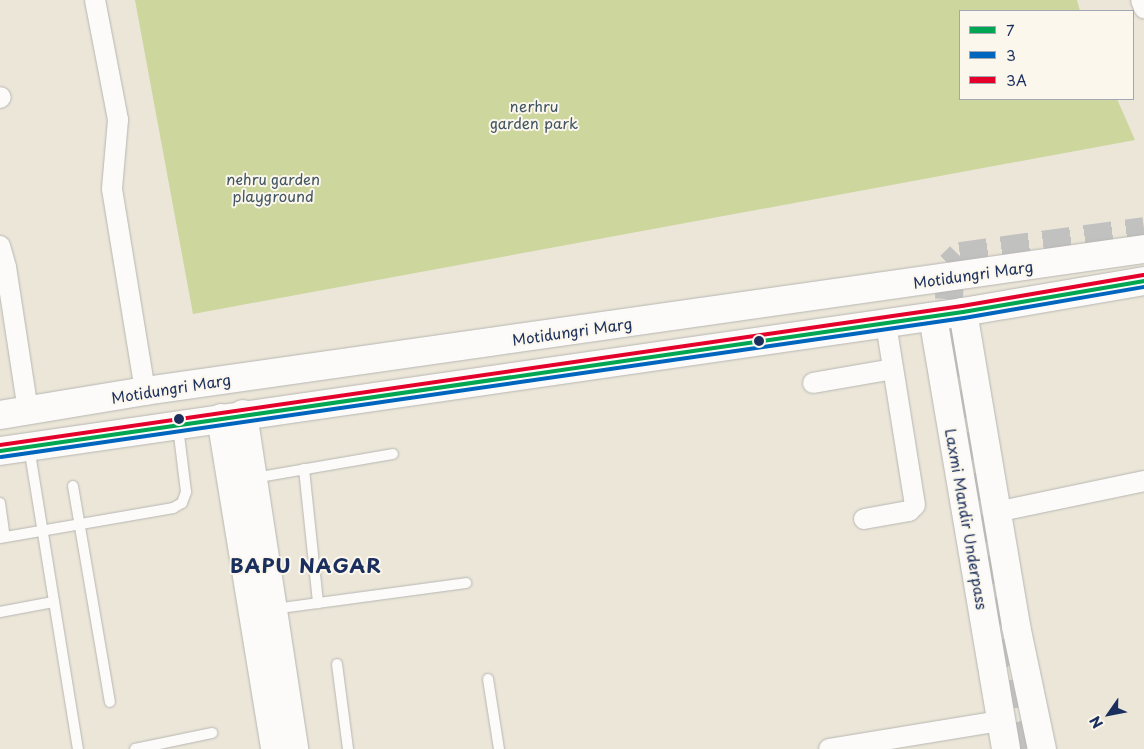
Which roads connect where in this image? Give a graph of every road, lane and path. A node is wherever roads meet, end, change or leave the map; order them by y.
1 (94, 0) edge
2 (1141, 0) edge
3 (1144, 8) edge
4 (0, 246) edge
5 (1144, 250) edge
6 (1144, 281) edge
7 (963, 312) junction
8 (933, 317) junction
9 (886, 323) junction
10 (893, 369) junction
11 (813, 383) dead end
12 (144, 391) junction
13 (28, 411) junction
14 (0, 415) edge
15 (232, 416) junction
16 (178, 424) junction
17 (29, 446) junction
18 (0, 451) edge
19 (393, 454) dead end
20 (304, 469) junction
21 (253, 478) junction
22 (1144, 481) edge
23 (73, 486) dead end
24 (0, 503) edge
25 (996, 512) junction
26 (864, 519) dead end
27 (79, 525) junction
28 (41, 531) junction
29 (2, 538) edge
30 (466, 583) dead end
31 (53, 602) junction
32 (318, 604) junction
33 (274, 610) junction
34 (0, 612) edge
35 (337, 664) dead end
36 (488, 679) dead end
37 (110, 702) dead end
38 (1000, 721) junction
39 (212, 733) dead end
40 (78, 749) edge
41 (135, 749) edge
42 (275, 749) edge
43 (294, 749) edge
44 (348, 749) edge
45 (499, 749) edge
46 (829, 749) edge
47 (1006, 749) edge
48 (1042, 749) edge

1 - 12 street
2 - 3 street
4 - 13 street
5 - 12 main road, Motidungri Marg
6 - 7 main road
7 - 8 main road
7 - 25 main road
8 - 9 main road
8 - 38 main road, Laxmi Mandir Underpass
9 - 10 street
9 - 15 main road
10 - 11 street
10 - 26 street
12 - 13 main road, Motidungri Marg
13 - 14 main road, Motidungri Marg
15 - 16 main road
15 - 21 main road
15 - 42 main road
16 - 17 main road
16 - 27 lane
17 - 18 main road
17 - 28 lane
19 - 20 lane
20 - 21 lane
20 - 32 lane
21 - 33 main road
22 - 25 street
23 - 27 lane
24 - 29 lane
25 - 48 main road
27 - 28 lane
27 - 37 lane
28 - 29 lane
28 - 31 lane
30 - 32 lane
31 - 34 lane
31 - 40 lane
32 - 33 lane
33 - 43 main road
35 - 44 lane
36 - 45 lane
38 - 46 street
38 - 47 main road, Laxmi Mandir Underpass
39 - 41 lane

